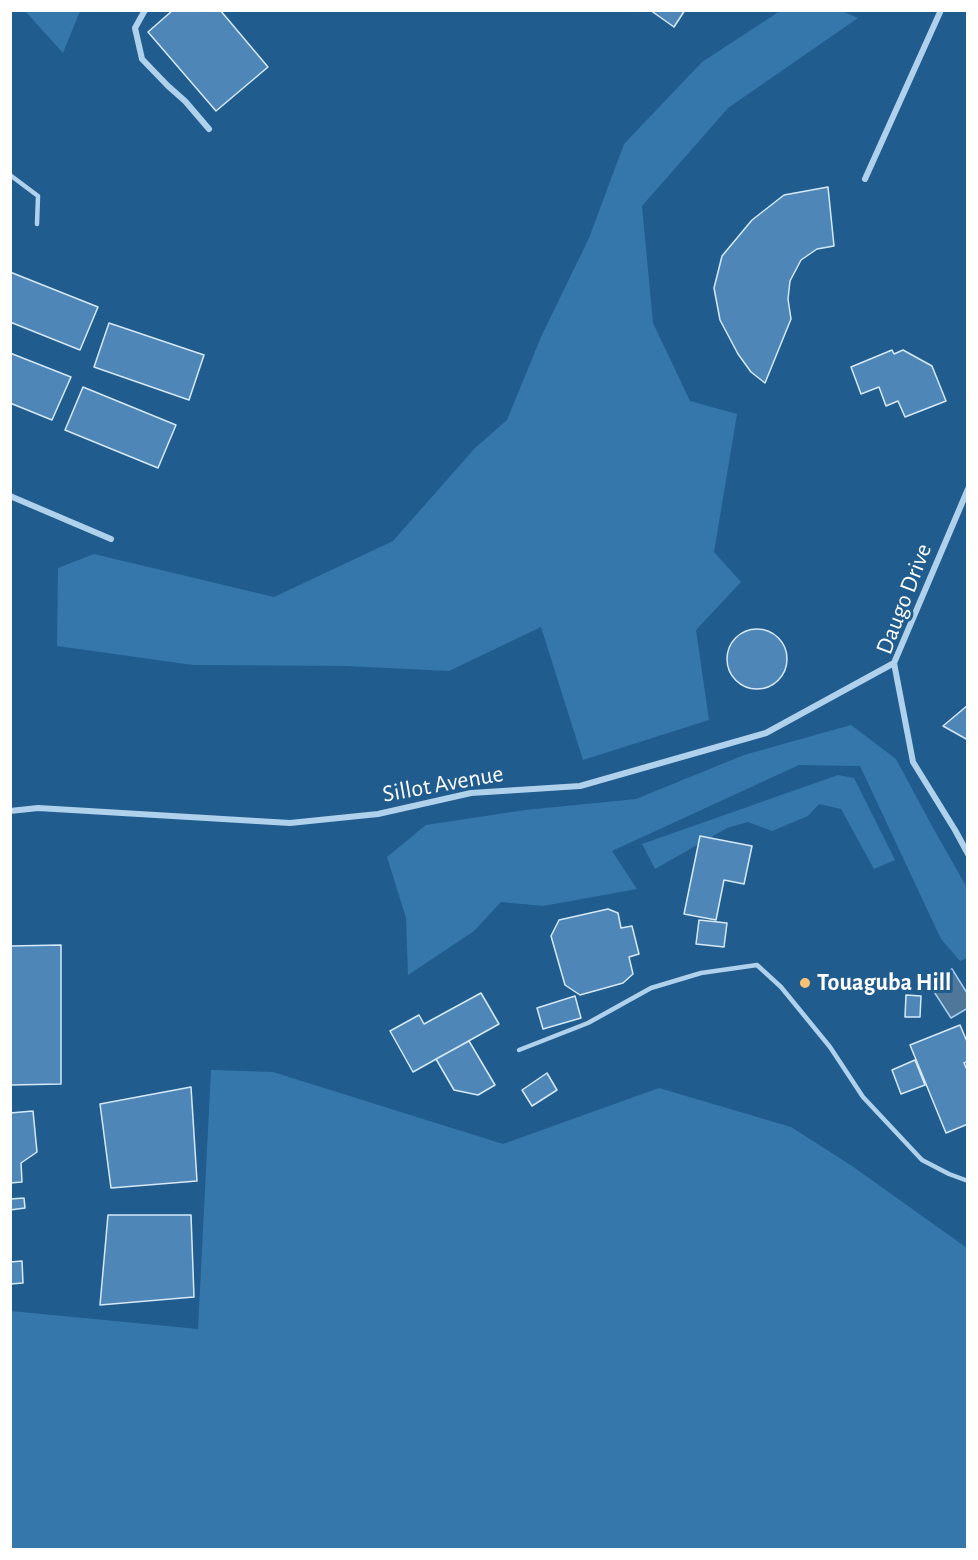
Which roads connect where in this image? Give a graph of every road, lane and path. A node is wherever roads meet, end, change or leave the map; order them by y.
1 (145, 10) edge
2 (941, 10) edge
3 (209, 129) dead end
4 (10, 176) edge
5 (865, 178) dead end
6 (37, 224) dead end
7 (968, 489) edge
8 (10, 496) edge
9 (111, 539) dead end
10 (894, 663) junction
11 (10, 811) edge
12 (968, 854) edge
13 (519, 1050) dead end
14 (968, 1181) edge

1 - 3 street
2 - 5 street
4 - 6 lane
7 - 10 street, Daugo Drive
8 - 9 street
10 - 11 street, Sillot Avenue
10 - 12 street, Daugo Drive
13 - 14 lane

